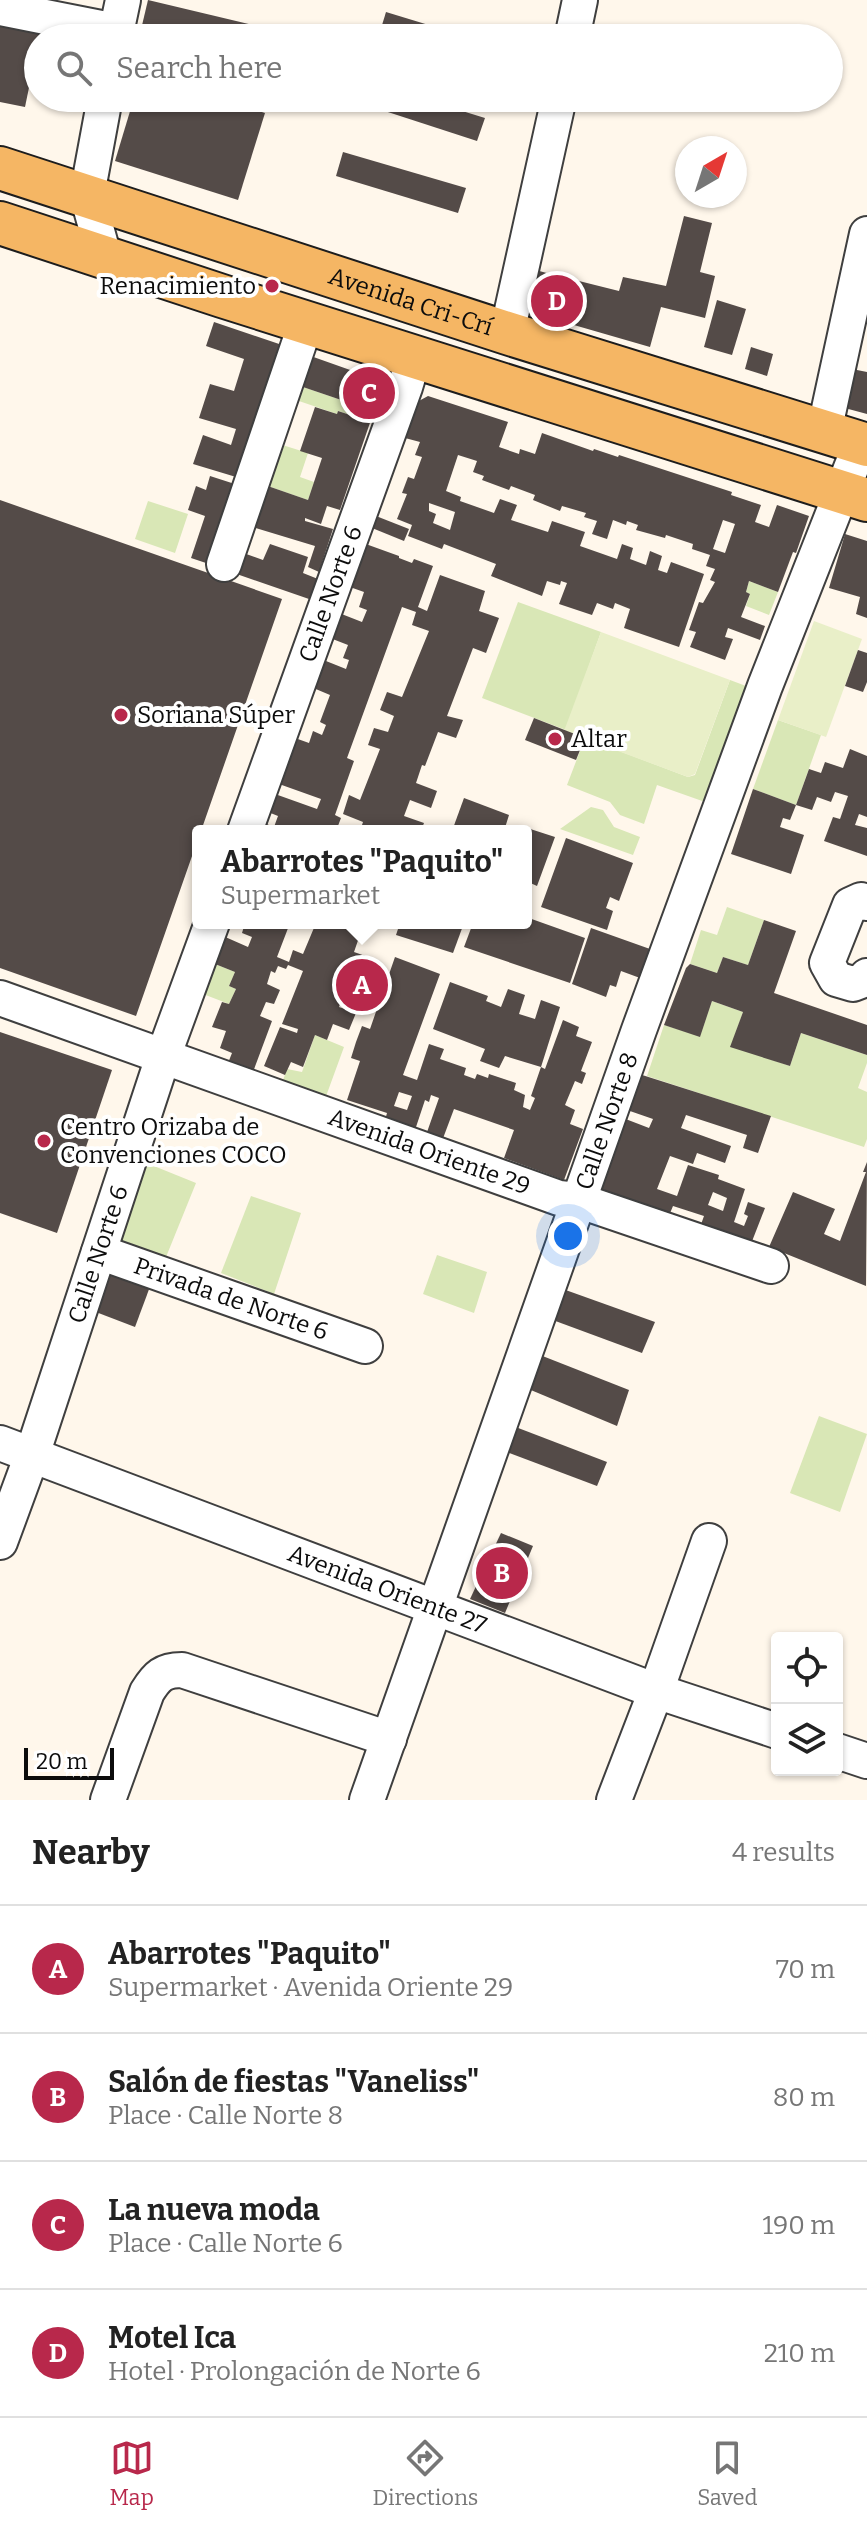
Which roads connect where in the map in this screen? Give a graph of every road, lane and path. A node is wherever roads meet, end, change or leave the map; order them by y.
1 (580, 0) edge
2 (0, 8) edge
3 (118, 23) edge
4 (575, 24) edge
5 (102, 112) edge
6 (556, 112) edge
7 (0, 168) edge
8 (87, 195) junction
9 (0, 223) edge
10 (867, 234) edge
11 (104, 256) junction
12 (306, 323) junction
13 (507, 333) junction
14 (414, 357) junction
15 (851, 440) edge
16 (859, 493) edge
17 (224, 564) dead end
18 (247, 825) edge
19 (867, 903) edge
20 (210, 929) edge
21 (867, 976) edge
22 (0, 998) edge
23 (163, 1057) junction
24 (577, 1200) junction
25 (99, 1252) junction
26 (771, 1266) dead end
27 (365, 1346) dead end
28 (0, 1443) edge
29 (32, 1455) junction
30 (709, 1541) dead end
31 (0, 1542) edge
32 (437, 1608) junction
33 (656, 1691) junction
34 (771, 1729) edge
35 (389, 1739) junction
36 (843, 1753) edge
37 (867, 1761) edge
38 (108, 1800) edge
39 (367, 1800) edge
40 (614, 1800) edge

1 - 4 street
2 - 3 street
5 - 8 street
6 - 13 street
7 - 8 main road, Avenida Cri-Crí
8 - 11 street
8 - 13 main road, Avenida Cri-Crí
9 - 11 main road
10 - 15 street, Calle Norte 8
11 - 12 main road
12 - 14 main road
12 - 17 street
13 - 15 main road, Avenida Cri-Crí
14 - 16 main road
14 - 18 street, Calle Norte 6
15 - 16 street, Calle Norte 8
16 - 24 street, Calle Norte 8
19 - 21 street
20 - 23 street, Calle Norte 6
22 - 23 street, Avenida Oriente 29
23 - 24 street, Avenida Oriente 29
23 - 25 street, Calle Norte 6
24 - 26 street, Avenida Oriente 29
24 - 32 street, Calle Norte 8
25 - 27 street, Privada de Norte 6
25 - 29 street, Calle Norte 6
28 - 29 street, Avenida Oriente 27
29 - 31 street, Calle Norte 6
29 - 32 street, Avenida Oriente 27
30 - 33 street
32 - 33 street, Avenida Oriente 27
32 - 35 street, Calle Norte 8
33 - 34 street, Avenida Oriente 27
33 - 40 street
35 - 38 street
35 - 39 street, Calle Norte 8
36 - 37 street

